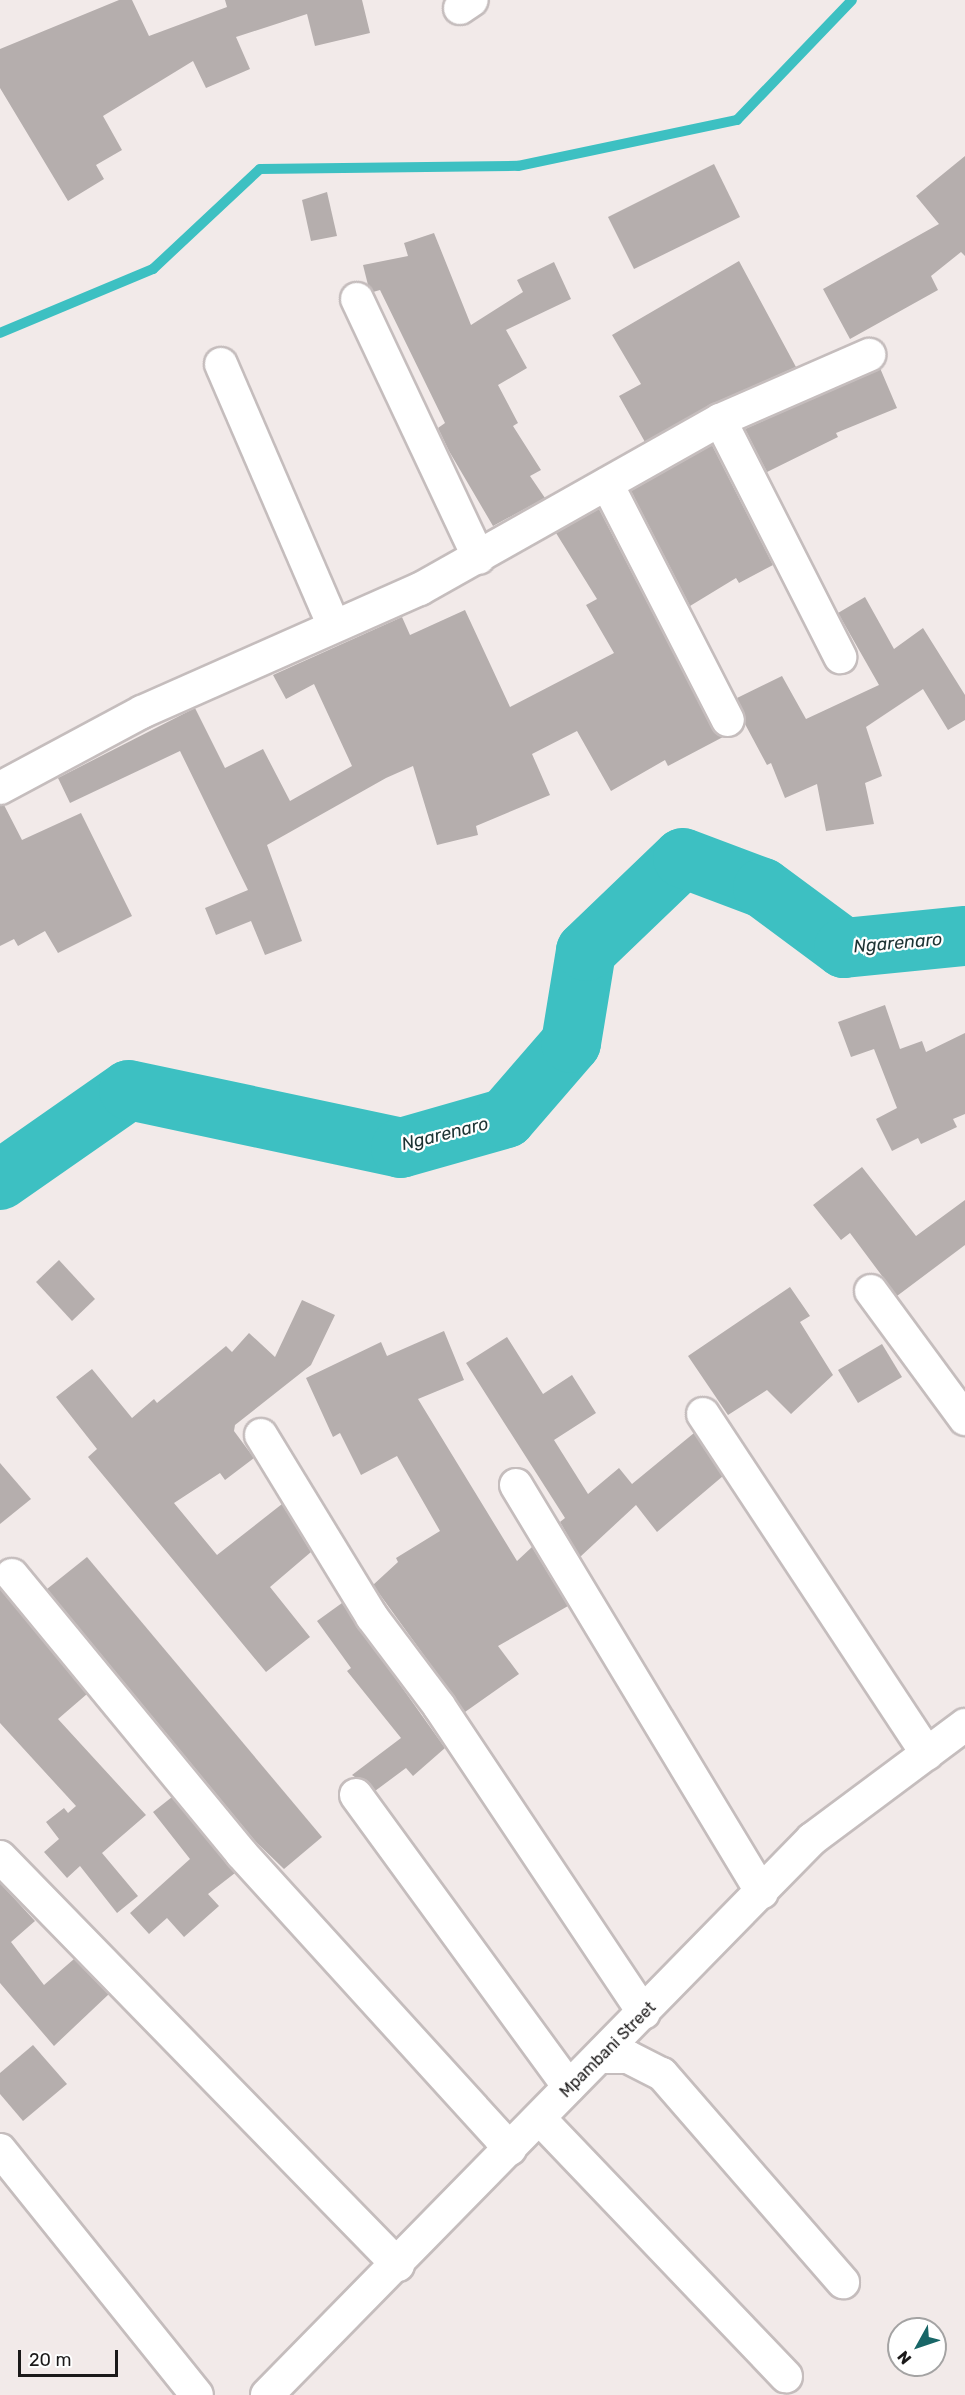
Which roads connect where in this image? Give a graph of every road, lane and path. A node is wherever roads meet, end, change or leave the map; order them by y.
1 (357, 299) dead end
2 (869, 355) dead end
3 (221, 364) dead end
4 (720, 420) junction
5 (608, 484) junction
6 (478, 558) junction
7 (334, 626) junction
8 (840, 657) dead end
9 (728, 720) dead end
10 (0, 788) edge
11 (871, 1291) dead end
12 (703, 1414) dead end
13 (965, 1419) edge
14 (261, 1435) dead end
15 (516, 1485) dead end
16 (12, 1575) dead end
17 (965, 1725) edge
18 (927, 1754) junction
19 (356, 1795) dead end
20 (0, 1857) edge
21 (762, 1892) junction
22 (644, 2013) junction
23 (600, 2057) junction
24 (569, 2087) junction
25 (540, 2119) junction
26 (510, 2149) junction
27 (0, 2150) edge
28 (398, 2265) junction
29 (843, 2282) dead end
30 (786, 2376) dead end
31 (197, 2395) edge
32 (267, 2395) edge

1 - 6 street
2 - 4 street
3 - 7 street
4 - 5 street
4 - 8 street
5 - 6 street
5 - 9 street
6 - 7 street
7 - 10 street
11 - 13 street
12 - 18 street
14 - 22 street
15 - 21 street
16 - 26 street
17 - 18 street, Mpambani Street
18 - 21 street, Mpambani Street
19 - 24 street
20 - 28 street
21 - 22 street, Mpambani Street
22 - 23 street, Mpambani Street
23 - 24 street, Mpambani Street
23 - 29 street
24 - 25 street, Mpambani Street
25 - 26 street, Mpambani Street
25 - 30 street
26 - 28 street, Mpambani Street
27 - 31 street
28 - 32 street, Mpambani Street

